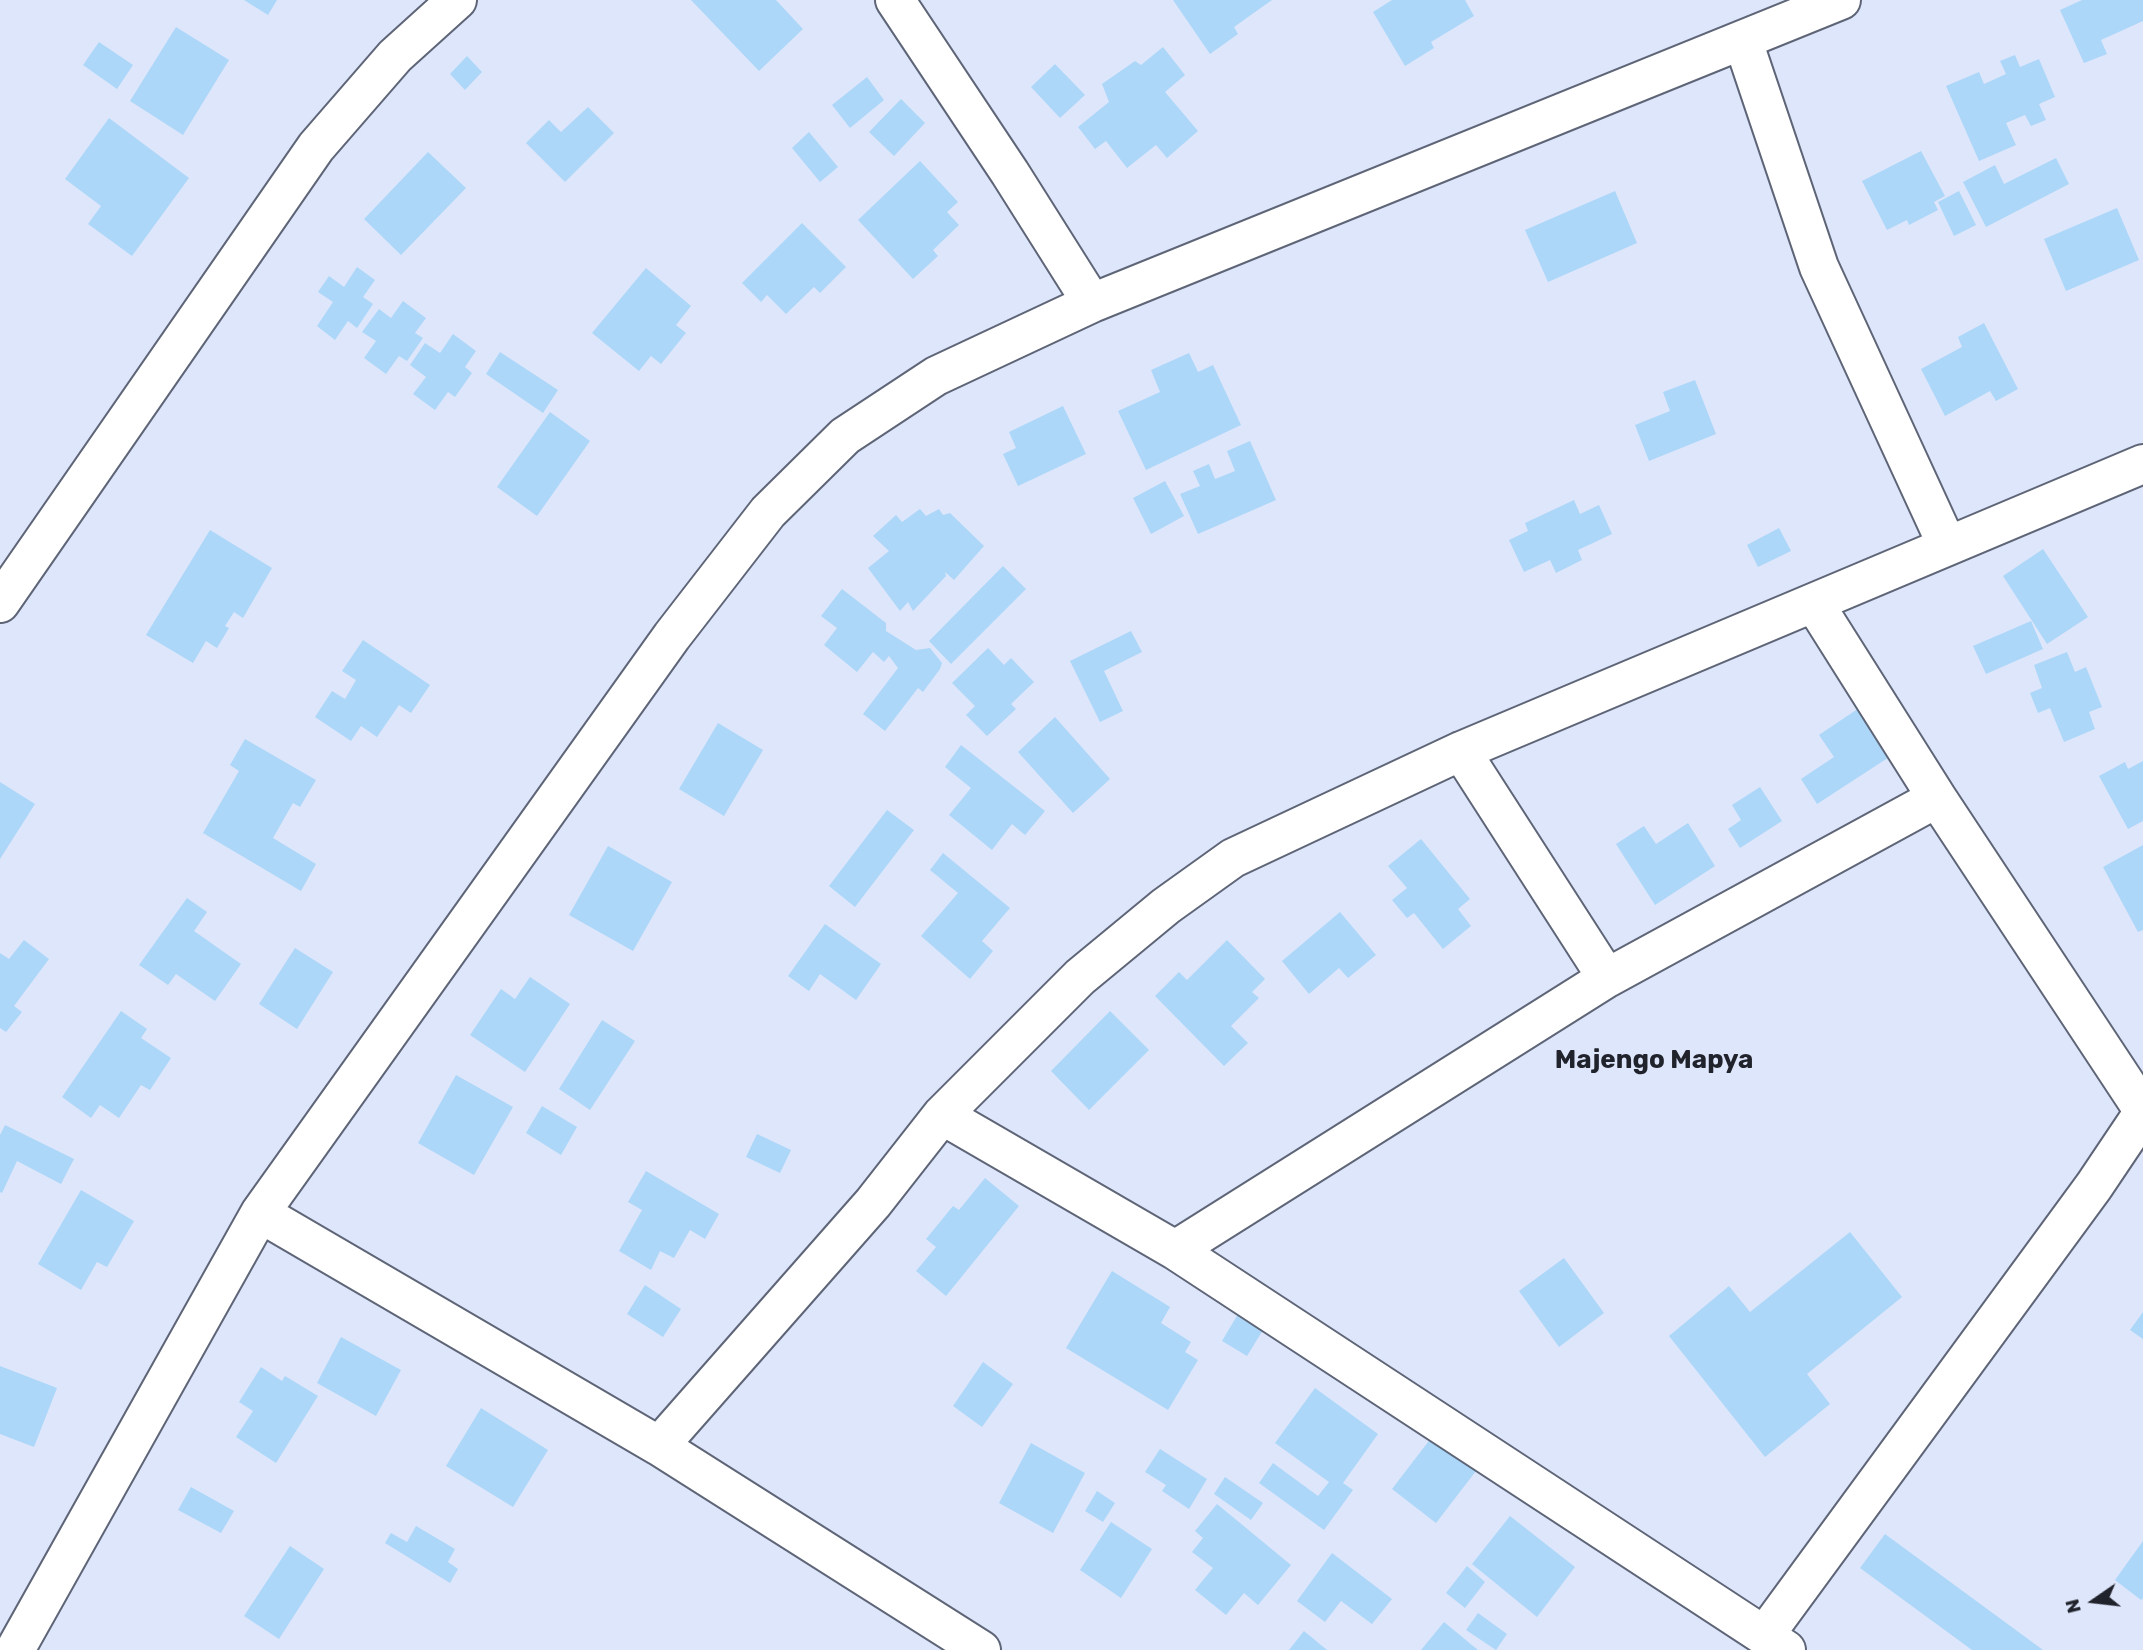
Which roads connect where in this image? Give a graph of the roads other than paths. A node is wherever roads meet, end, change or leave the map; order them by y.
1 (457, 0) edge
2 (895, 0) edge
3 (1842, 0) edge
4 (1743, 41) junction
5 (1091, 303) junction
6 (2143, 464) edge
7 (1947, 545) junction
8 (0, 603) edge
9 (1814, 603) junction
10 (1461, 751) junction
11 (1937, 798) junction
12 (1607, 978) junction
13 (2143, 1111) edge
14 (942, 1115) junction
15 (260, 1213) junction
16 (1175, 1250) junction
17 (659, 1446) junction
18 (1775, 1643) edge
19 (15, 1650) edge
20 (981, 1650) edge

1 - 8 street
2 - 5 street
3 - 4 street
4 - 5 street
4 - 7 street
5 - 15 street
6 - 7 street
7 - 9 street
9 - 10 street
9 - 11 street
10 - 12 street
10 - 14 street
11 - 12 street
11 - 13 street
12 - 16 street
13 - 18 street
14 - 16 street
14 - 17 street
15 - 17 street
15 - 19 street
16 - 18 street
17 - 20 street

